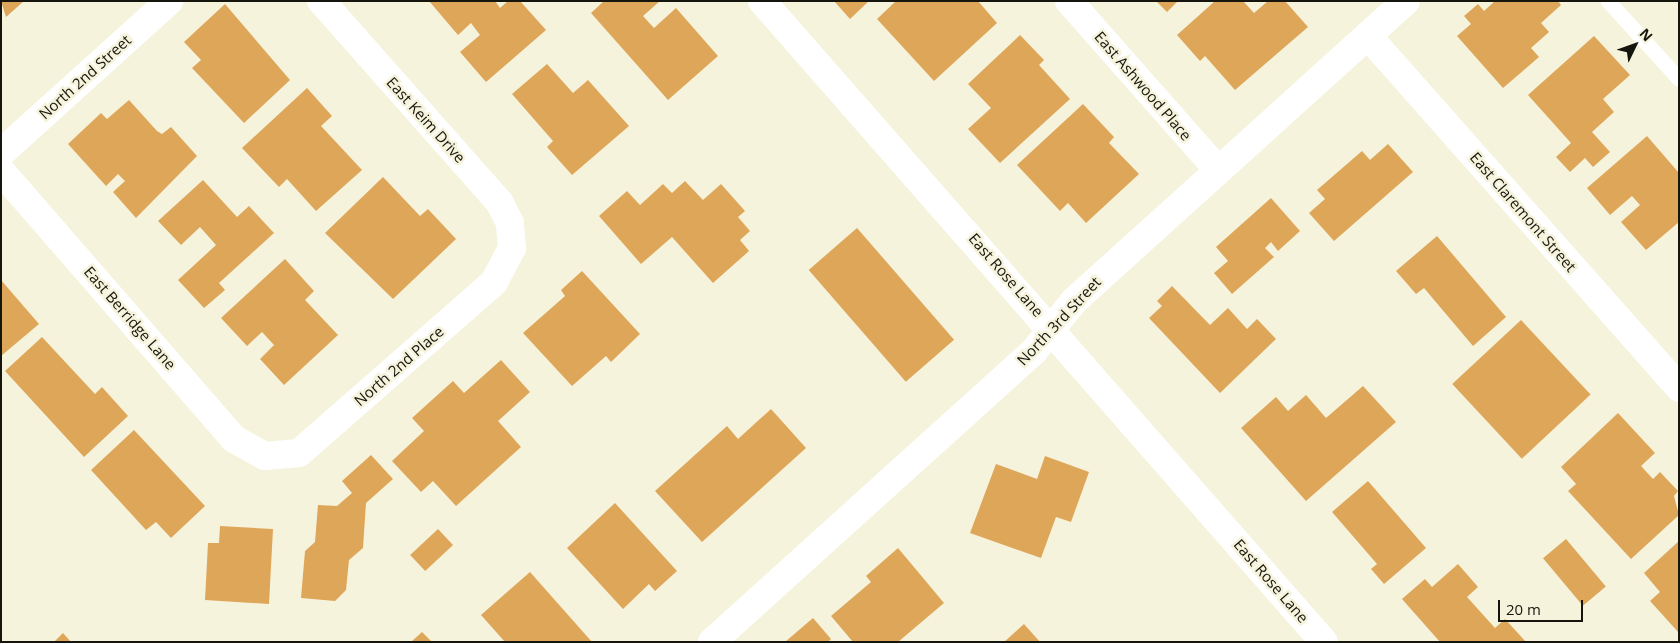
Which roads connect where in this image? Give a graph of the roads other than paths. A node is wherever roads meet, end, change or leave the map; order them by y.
1 (169, 1) edge
2 (320, 1) edge
3 (762, 1) edge
4 (1069, 1) edge
5 (1406, 1) edge
6 (1608, 1) edge
7 (1368, 36) junction
8 (1679, 79) edge
9 (1, 153) edge
10 (1, 170) edge
11 (1218, 170) junction
12 (512, 248) joint
13 (1051, 326) junction
14 (1679, 388) edge
15 (265, 456) joint
16 (712, 642) edge
17 (1324, 642) edge

1 - 9 street, North 2nd Street
2 - 12 street, East Keim Drive
3 - 13 street, East Rose Lane
4 - 11 street, East Ashwood Place
5 - 7 street, North 3rd Street
6 - 8 lane
7 - 11 street, North 3rd Street
7 - 14 street, East Claremont Street
10 - 15 street, East Berridge Lane
11 - 13 street, North 3rd Street
12 - 15 street, North 2nd Place
13 - 16 street, North 3rd Street
13 - 17 street, East Rose Lane

